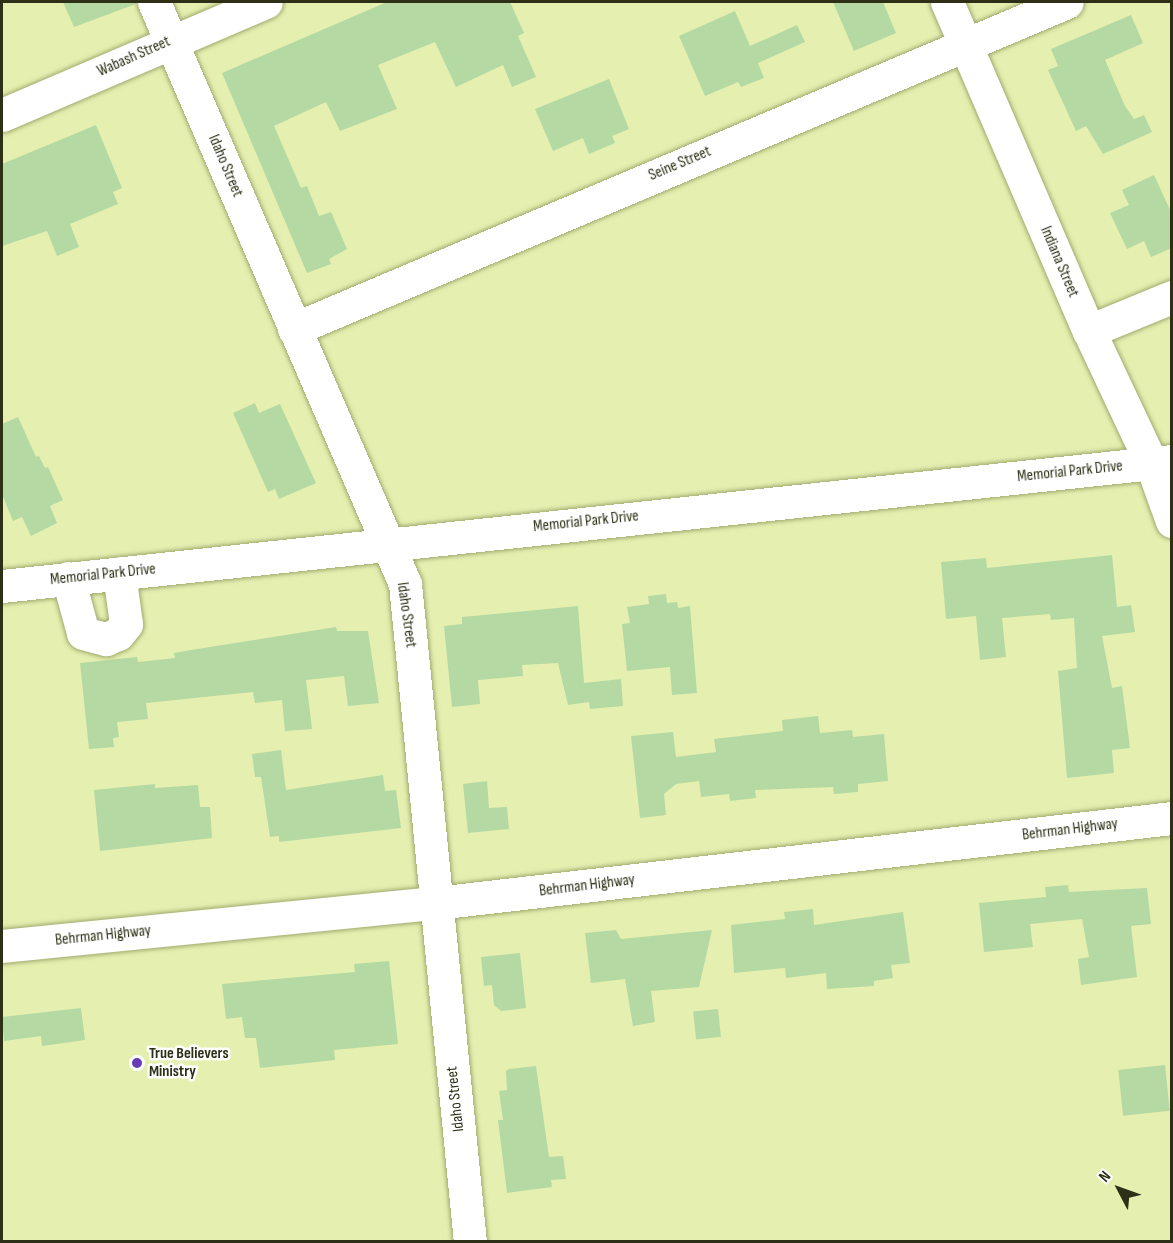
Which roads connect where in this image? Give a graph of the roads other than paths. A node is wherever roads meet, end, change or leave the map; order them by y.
1 (154, 2) edge
2 (266, 2) edge
3 (947, 2) edge
4 (1067, 2) edge
5 (171, 40) junction
6 (965, 45) junction
7 (2, 115) edge
8 (1172, 297) edge
9 (294, 329) junction
10 (1089, 332) junction
11 (1161, 462) edge
12 (1172, 521) edge
13 (386, 542) junction
14 (120, 573) junction
15 (68, 578) junction
16 (2, 586) edge
17 (1172, 819) edge
18 (436, 903) junction
19 (2, 945) edge
20 (470, 1242) edge

1 - 5 street, Idaho Street
2 - 5 street, Wabash Street
3 - 6 street, Indiana Street
4 - 6 street, Seine Street
5 - 7 street, Wabash Street
5 - 9 street, Idaho Street
6 - 9 street, Seine Street
6 - 10 street, Indiana Street
8 - 10 street
9 - 13 street, Idaho Street
10 - 11 street, Indiana Street
11 - 12 street, Indiana Street
11 - 13 street, Memorial Park Drive
13 - 14 street, Memorial Park Drive
13 - 18 street, Idaho Street
14 - 15 street, Memorial Park Drive
14 - 15 street
15 - 16 street, Memorial Park Drive
17 - 18 street, Behrman Highway
18 - 19 street, Behrman Highway
18 - 20 street, Idaho Street

